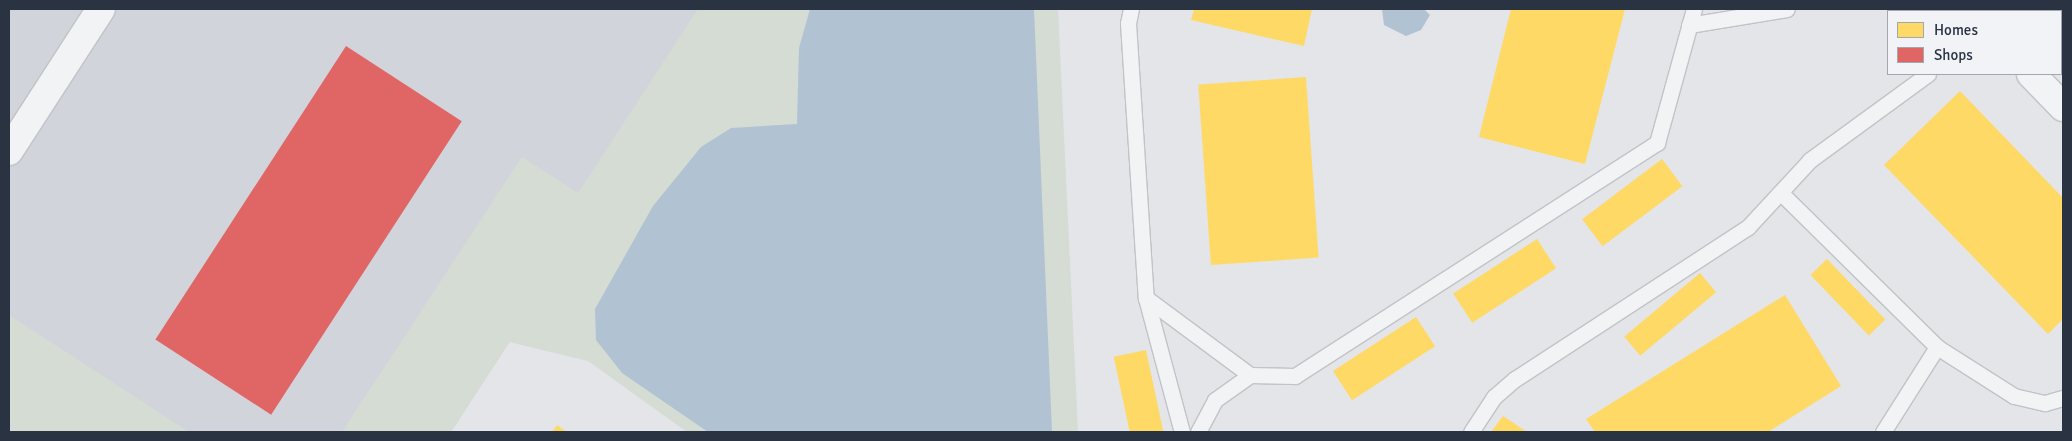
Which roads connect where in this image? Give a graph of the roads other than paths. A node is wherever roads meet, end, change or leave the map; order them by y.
1 (101, 9) edge
2 (1131, 9) edge
3 (1694, 9) edge
4 (1787, 9) edge
5 (1689, 25) junction
6 (1927, 75) edge
7 (2032, 75) edge
8 (2063, 107) edge
9 (9, 151) edge
10 (1782, 194) junction
11 (1146, 298) junction
12 (1937, 347) junction
13 (1250, 375) junction
14 (2063, 398) edge
15 (1182, 432) edge
16 (1198, 432) edge
17 (1471, 432) edge
18 (1883, 432) edge

1 - 9 street
2 - 11 lane
3 - 5 lane
4 - 5 lane
5 - 13 lane
6 - 10 lane
7 - 8 street
10 - 12 lane
10 - 17 lane
11 - 13 lane
11 - 15 lane
12 - 14 lane
12 - 18 lane
13 - 16 lane

